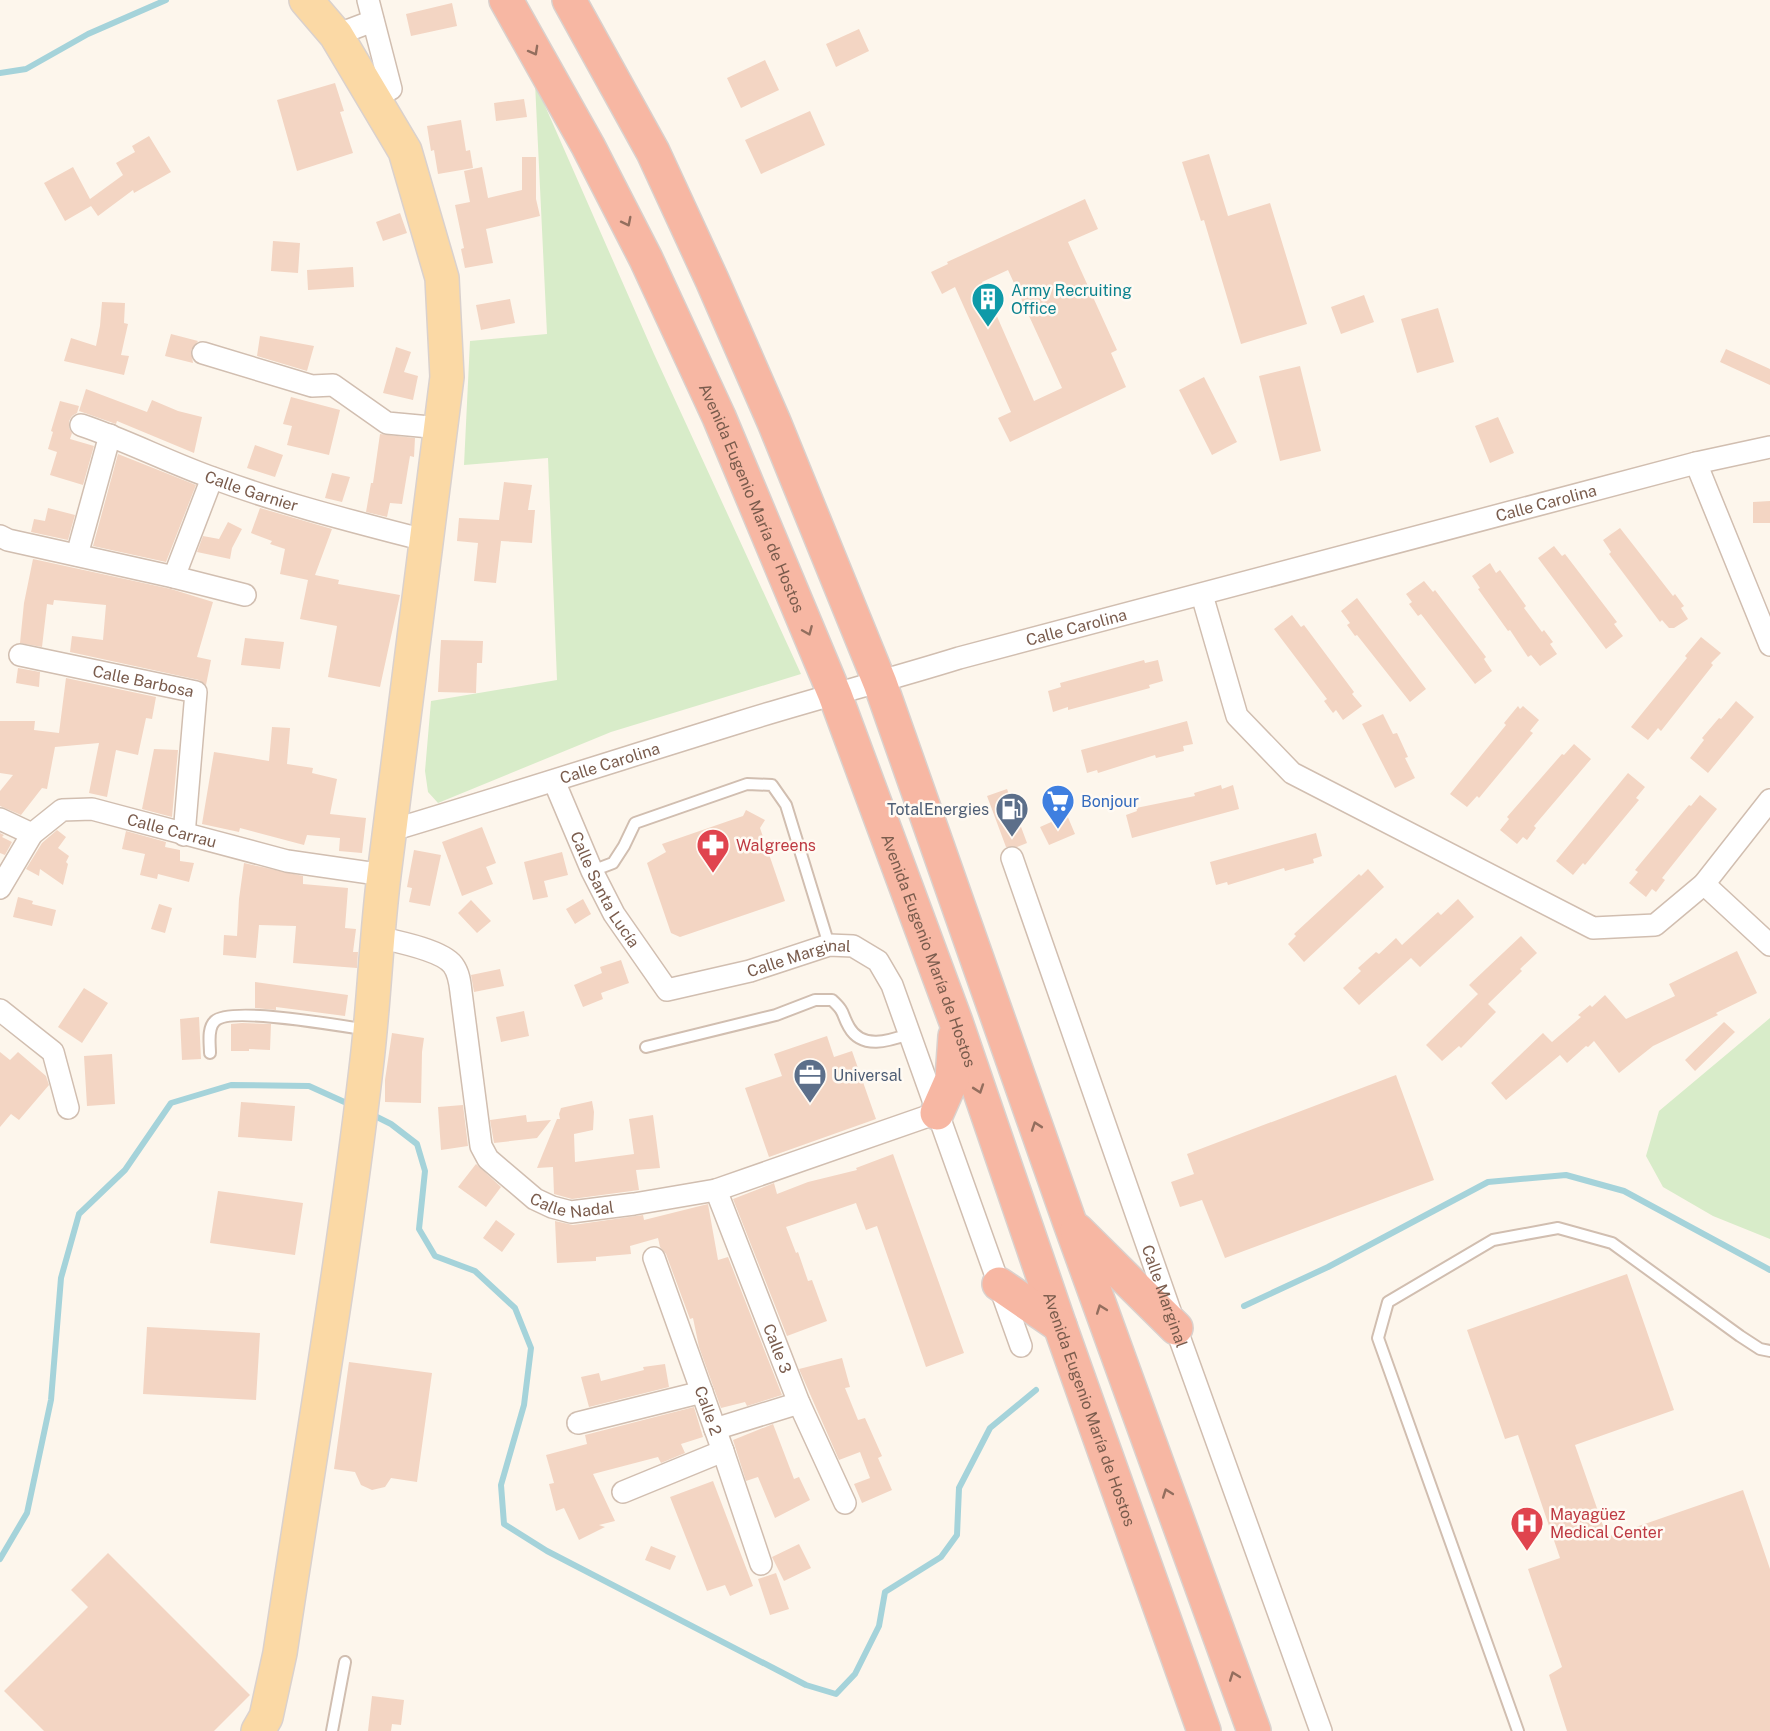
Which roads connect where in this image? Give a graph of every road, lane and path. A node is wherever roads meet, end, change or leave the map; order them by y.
1 (306, 0) edge
2 (368, 0) edge
3 (506, 0) edge
4 (569, 0) edge
5 (373, 21) junction
6 (336, 35) junction
7 (391, 89) dead end
8 (203, 353) dead end
9 (81, 425) dead end
10 (441, 428) junction
11 (110, 435) junction
12 (1770, 447) edge
13 (1696, 464) junction
14 (212, 478) junction
15 (0, 536) edge
16 (428, 541) junction
17 (77, 555) junction
18 (174, 577) junction
19 (245, 595) dead end
20 (1202, 595) junction
21 (1770, 645) edge
22 (20, 655) dead end
23 (880, 683) junction
24 (835, 695) junction
25 (554, 781) junction
26 (1770, 800) edge
27 (0, 819) edge
28 (389, 831) junction
29 (32, 834) junction
30 (184, 835) junction
31 (1012, 858) dead end
32 (592, 871) junction
33 (384, 875) junction
34 (1704, 884) junction
35 (0, 888) edge
36 (377, 937) junction
37 (829, 945) junction
38 (1770, 945) edge
39 (667, 990) joint
40 (0, 1010) edge
41 (956, 1022) junction
42 (371, 1030) junction
43 (909, 1034) junction
44 (646, 1047) dead end
45 (210, 1053) dead end
46 (68, 1108) dead end
47 (937, 1113) junction
48 (716, 1190) junction
49 (1070, 1223) junction
50 (654, 1258) dead end
51 (999, 1284) junction
52 (1060, 1326) junction
53 (1176, 1328) junction
54 (1021, 1346) dead end
55 (1770, 1351) edge
56 (702, 1392) junction
57 (799, 1403) junction
58 (578, 1423) dead end
59 (715, 1429) junction
60 (723, 1451) junction
61 (623, 1491) dead end
62 (845, 1503) dead end
63 (761, 1564) dead end
64 (345, 1662) dead end
65 (258, 1731) edge
66 (332, 1731) edge
67 (1204, 1731) edge
68 (1254, 1731) edge
69 (1321, 1731) edge
70 (1518, 1731) edge

1 - 6 main road
2 - 5 street
3 -> 24 highway, Avenida Eugenio María de Hostos
4 - 23 highway
5 - 6 street
5 - 7 street
6 - 10 main road
8 - 10 street
9 - 11 street, Calle Garnier
10 - 16 main road
11 - 14 street, Calle Garnier
11 - 17 street
12 - 13 street, Calle Carolina
13 - 20 street, Calle Carolina
13 - 21 street
14 - 16 street, Calle Garnier
14 - 18 street
15 - 17 street
16 - 28 main road
17 - 18 street
18 - 19 street
20 - 23 street, Calle Carolina
20 - 34 street
22 - 30 street, Calle Barbosa
23 - 24 street, Calle Carolina
49 -> 23 highway
24 - 25 street, Calle Carolina
24 - 41 highway, Avenida Eugenio María de Hostos
25 - 28 street, Calle Carolina
25 - 32 street, Calle Santa Lucía
26 - 34 street
27 - 29 street
28 - 33 main road
29 - 30 street, Calle Carrau
29 - 35 street, Calle Carrau
30 - 33 street, Calle Carrau
31 - 53 street, Calle Marginal
32 - 37 lane
32 - 39 street, Calle Santa Lucía
33 - 36 main road
34 - 38 street
36 - 42 main road
36 - 48 street, Calle Nadal
37 - 39 street, Calle Marginal
37 - 43 street, Calle Marginal
40 - 46 street
41 - 47 highway
41 -> 52 highway, Avenida Eugenio María de Hostos
42 - 45 lane
42 - 65 main road
43 - 44 lane
43 - 47 street, Calle Marginal
47 - 48 street, Calle Nadal
47 - 51 street, Calle Marginal
48 - 57 street, Calle 3
49 - 53 highway
68 -> 49 highway
50 - 56 street, Calle 2
51 - 52 highway
51 - 54 street, Calle Marginal
52 - 67 highway, Avenida Eugenio María de Hostos
53 - 69 street, Calle Marginal
55 - 70 lane
56 - 58 street
56 - 59 street, Calle 2
57 - 59 street
57 - 62 street, Calle 3
59 - 60 street, Calle 2
60 - 61 street
60 - 63 street, Calle 2
64 - 66 lane

